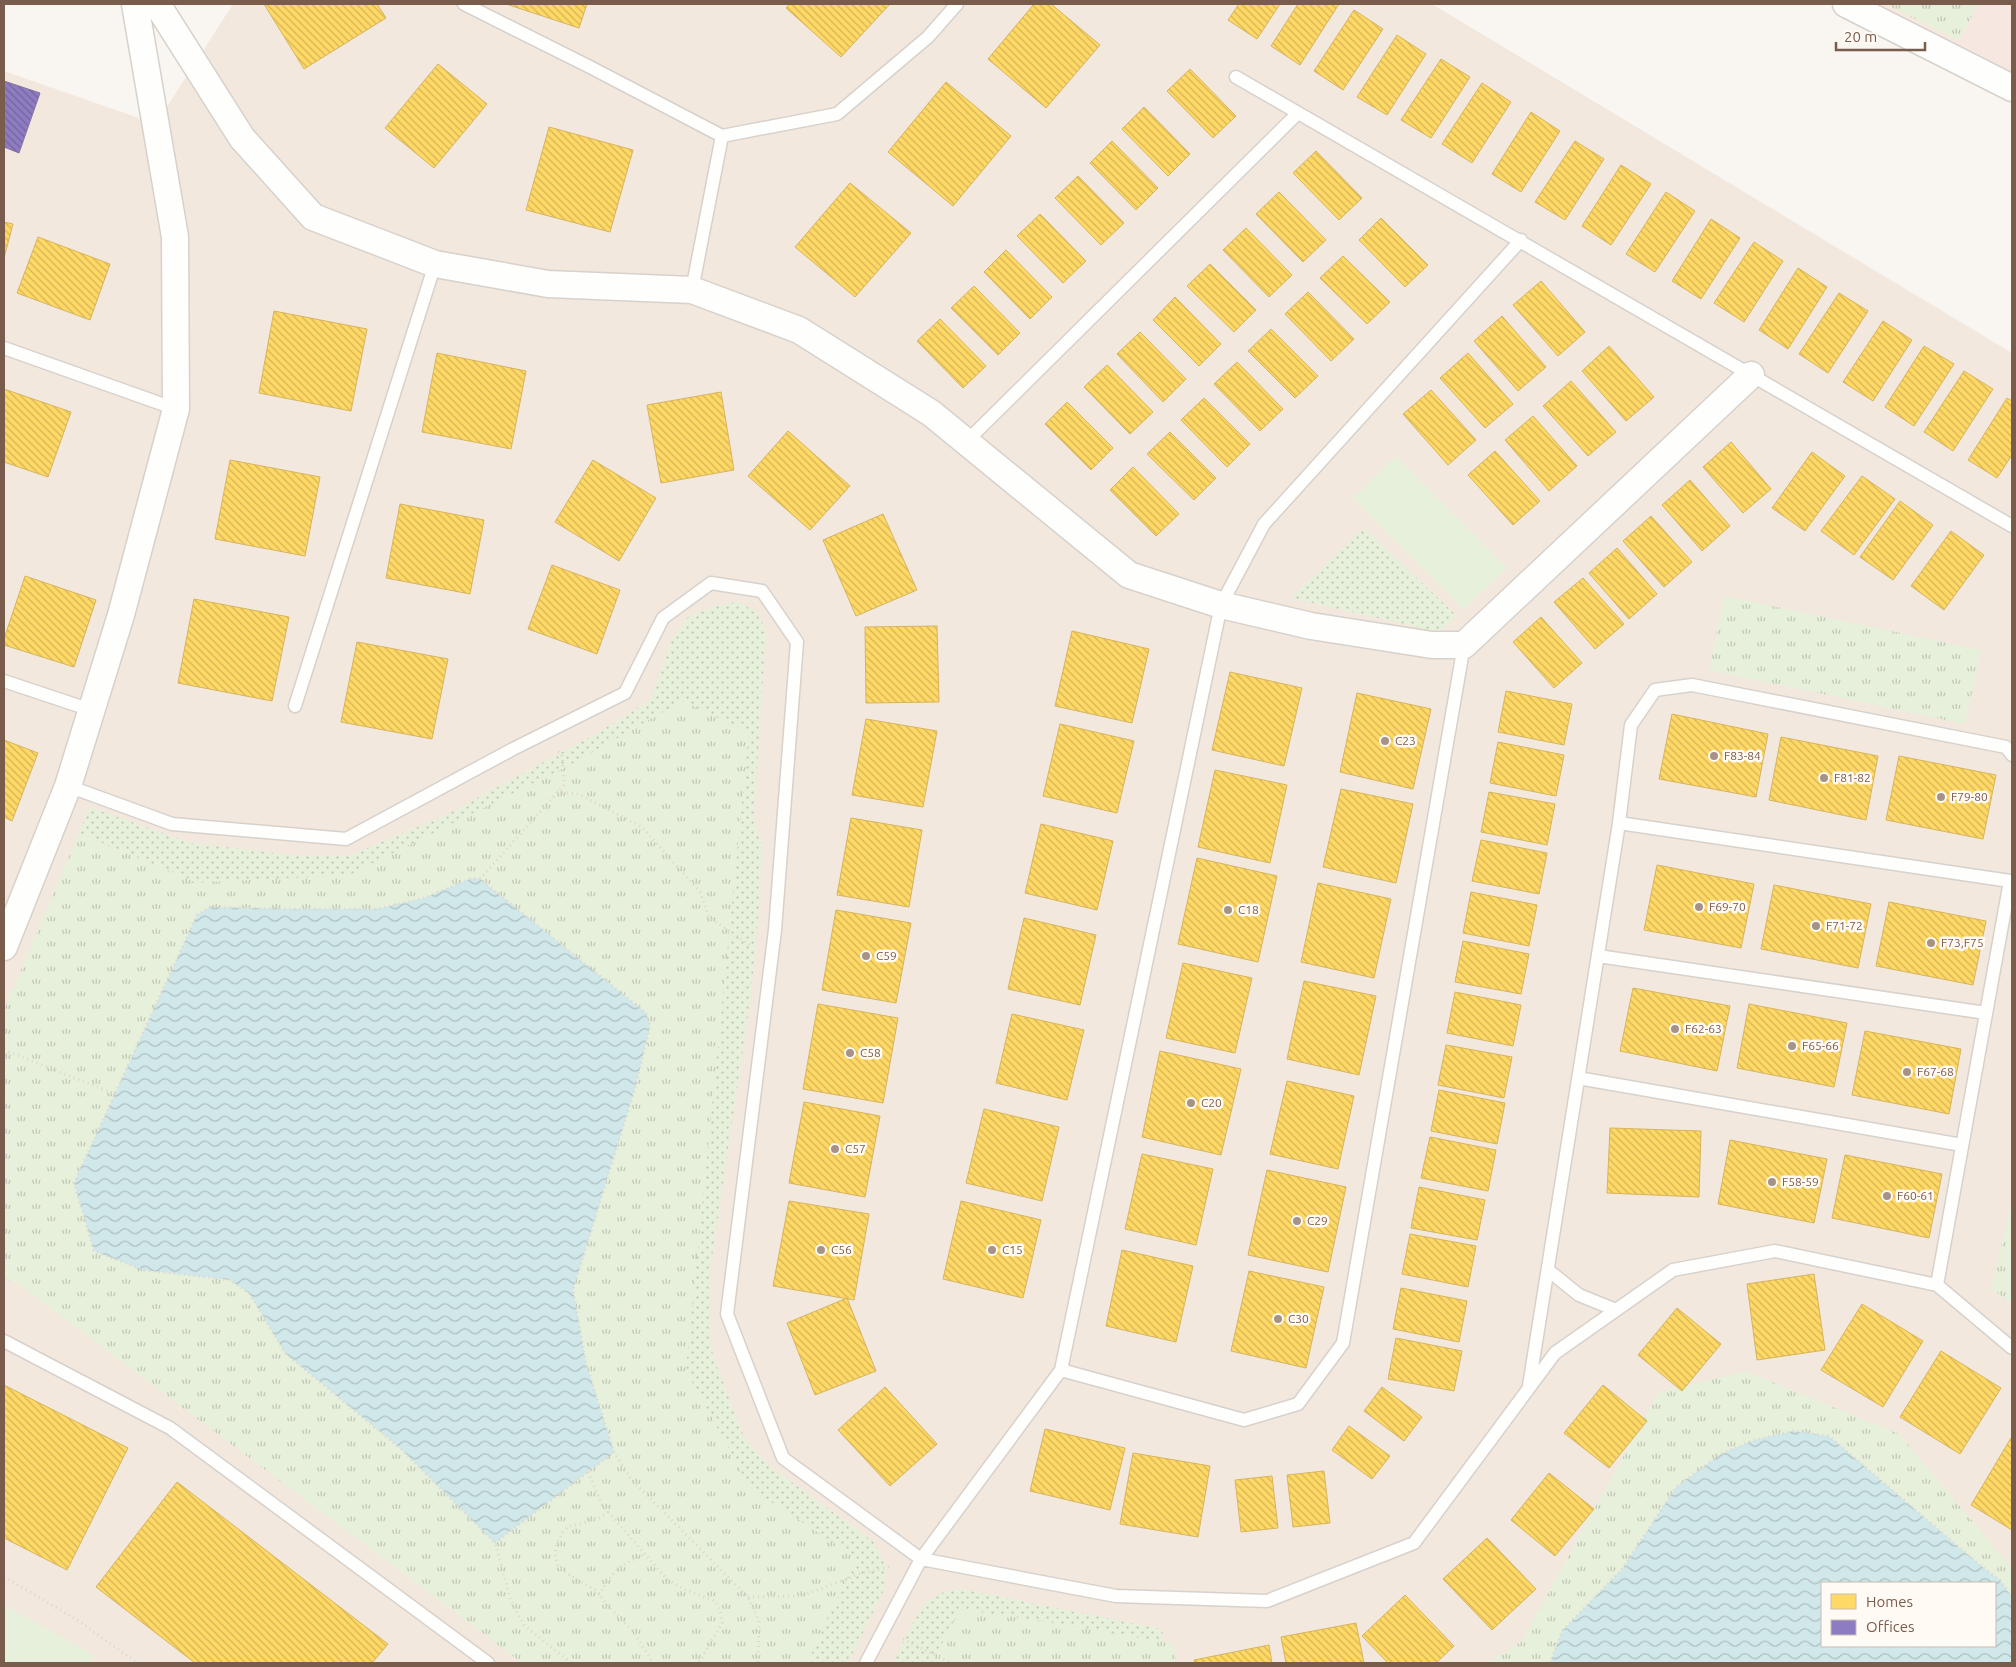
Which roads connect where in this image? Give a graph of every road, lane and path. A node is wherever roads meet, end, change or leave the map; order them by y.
1 (135, 4) edge
2 (157, 4) edge
3 (464, 4) edge
4 (957, 4) edge
5 (1846, 4) edge
6 (1236, 77) dead end
7 (2012, 88) edge
8 (1298, 113) junction
9 (722, 136) junction
10 (1521, 240) junction
11 (435, 264) junction
12 (692, 290) junction
13 (4, 348) edge
14 (1751, 375) junction
15 (176, 410) junction
16 (966, 442) junction
17 (2012, 526) edge
18 (1221, 605) junction
19 (1464, 645) junction
20 (4, 681) edge
21 (296, 706) dead end
22 (91, 710) junction
23 (539, 736) junction
24 (2012, 755) edge
25 (68, 786) junction
26 (558, 792) junction
27 (1619, 823) junction
28 (2011, 875) edge
29 (480, 879) junction
30 (4, 947) edge
31 (772, 951) junction
32 (1598, 956) junction
33 (1986, 1013) junction
34 (4, 1050) edge
35 (1578, 1078) junction
36 (115, 1094) junction
37 (1962, 1145) junction
38 (1548, 1270) junction
39 (1937, 1285) junction
40 (1616, 1310) junction
41 (4, 1341) edge
42 (2012, 1348) edge
43 (1060, 1370) junction
44 (1528, 1389) junction
45 (614, 1452) junction
46 (588, 1472) junction
47 (608, 1512) junction
48 (495, 1542) junction
49 (645, 1554) junction
50 (921, 1559) junction
51 (4, 1577) edge
52 (599, 1595) junction
53 (748, 1597) junction
54 (2012, 1597) edge
55 (884, 1629) junction
56 (137, 1663) edge
57 (488, 1663) edge
58 (571, 1663) edge
59 (653, 1663) edge
60 (699, 1663) edge
61 (758, 1663) edge
62 (866, 1663) edge
63 (952, 1663) edge
64 (1550, 1663) edge

1 - 15 street
2 - 11 street
3 - 9 lane
4 - 9 lane
5 - 7 street
6 - 8 lane
8 - 10 lane
8 - 16 lane
9 - 12 lane
10 - 14 lane
10 - 18 lane
11 - 12 street
11 - 21 lane
12 - 16 street
13 - 15 lane
14 - 17 lane
14 - 19 street
15 - 22 street
16 - 18 street
18 - 19 street
18 - 43 lane
19 - 43 lane
20 - 22 lane
22 - 25 street
23 - 25 lane
23 - 26 path
23 - 31 lane
24 - 27 lane
25 - 30 street
26 - 29 path
26 - 31 path
27 - 28 lane
27 - 32 lane
28 - 33 lane
29 - 36 path
29 - 45 path
31 - 50 lane
32 - 33 lane
32 - 35 lane
33 - 37 lane
34 - 36 path
35 - 37 lane
35 - 38 lane
36 - 48 path
37 - 39 lane
38 - 40 lane
38 - 44 lane
39 - 40 lane
39 - 42 lane
40 - 44 lane
41 - 57 lane
43 - 50 lane
44 - 50 lane
45 - 46 path
45 - 53 path
46 - 47 path
46 - 48 path
47 - 49 path
47 - 52 path
48 - 58 path
49 - 52 path
49 - 60 path
50 - 53 path
50 - 55 lane
51 - 56 path
52 - 59 path
53 - 61 path
54 - 64 path
55 - 62 lane
55 - 63 path

